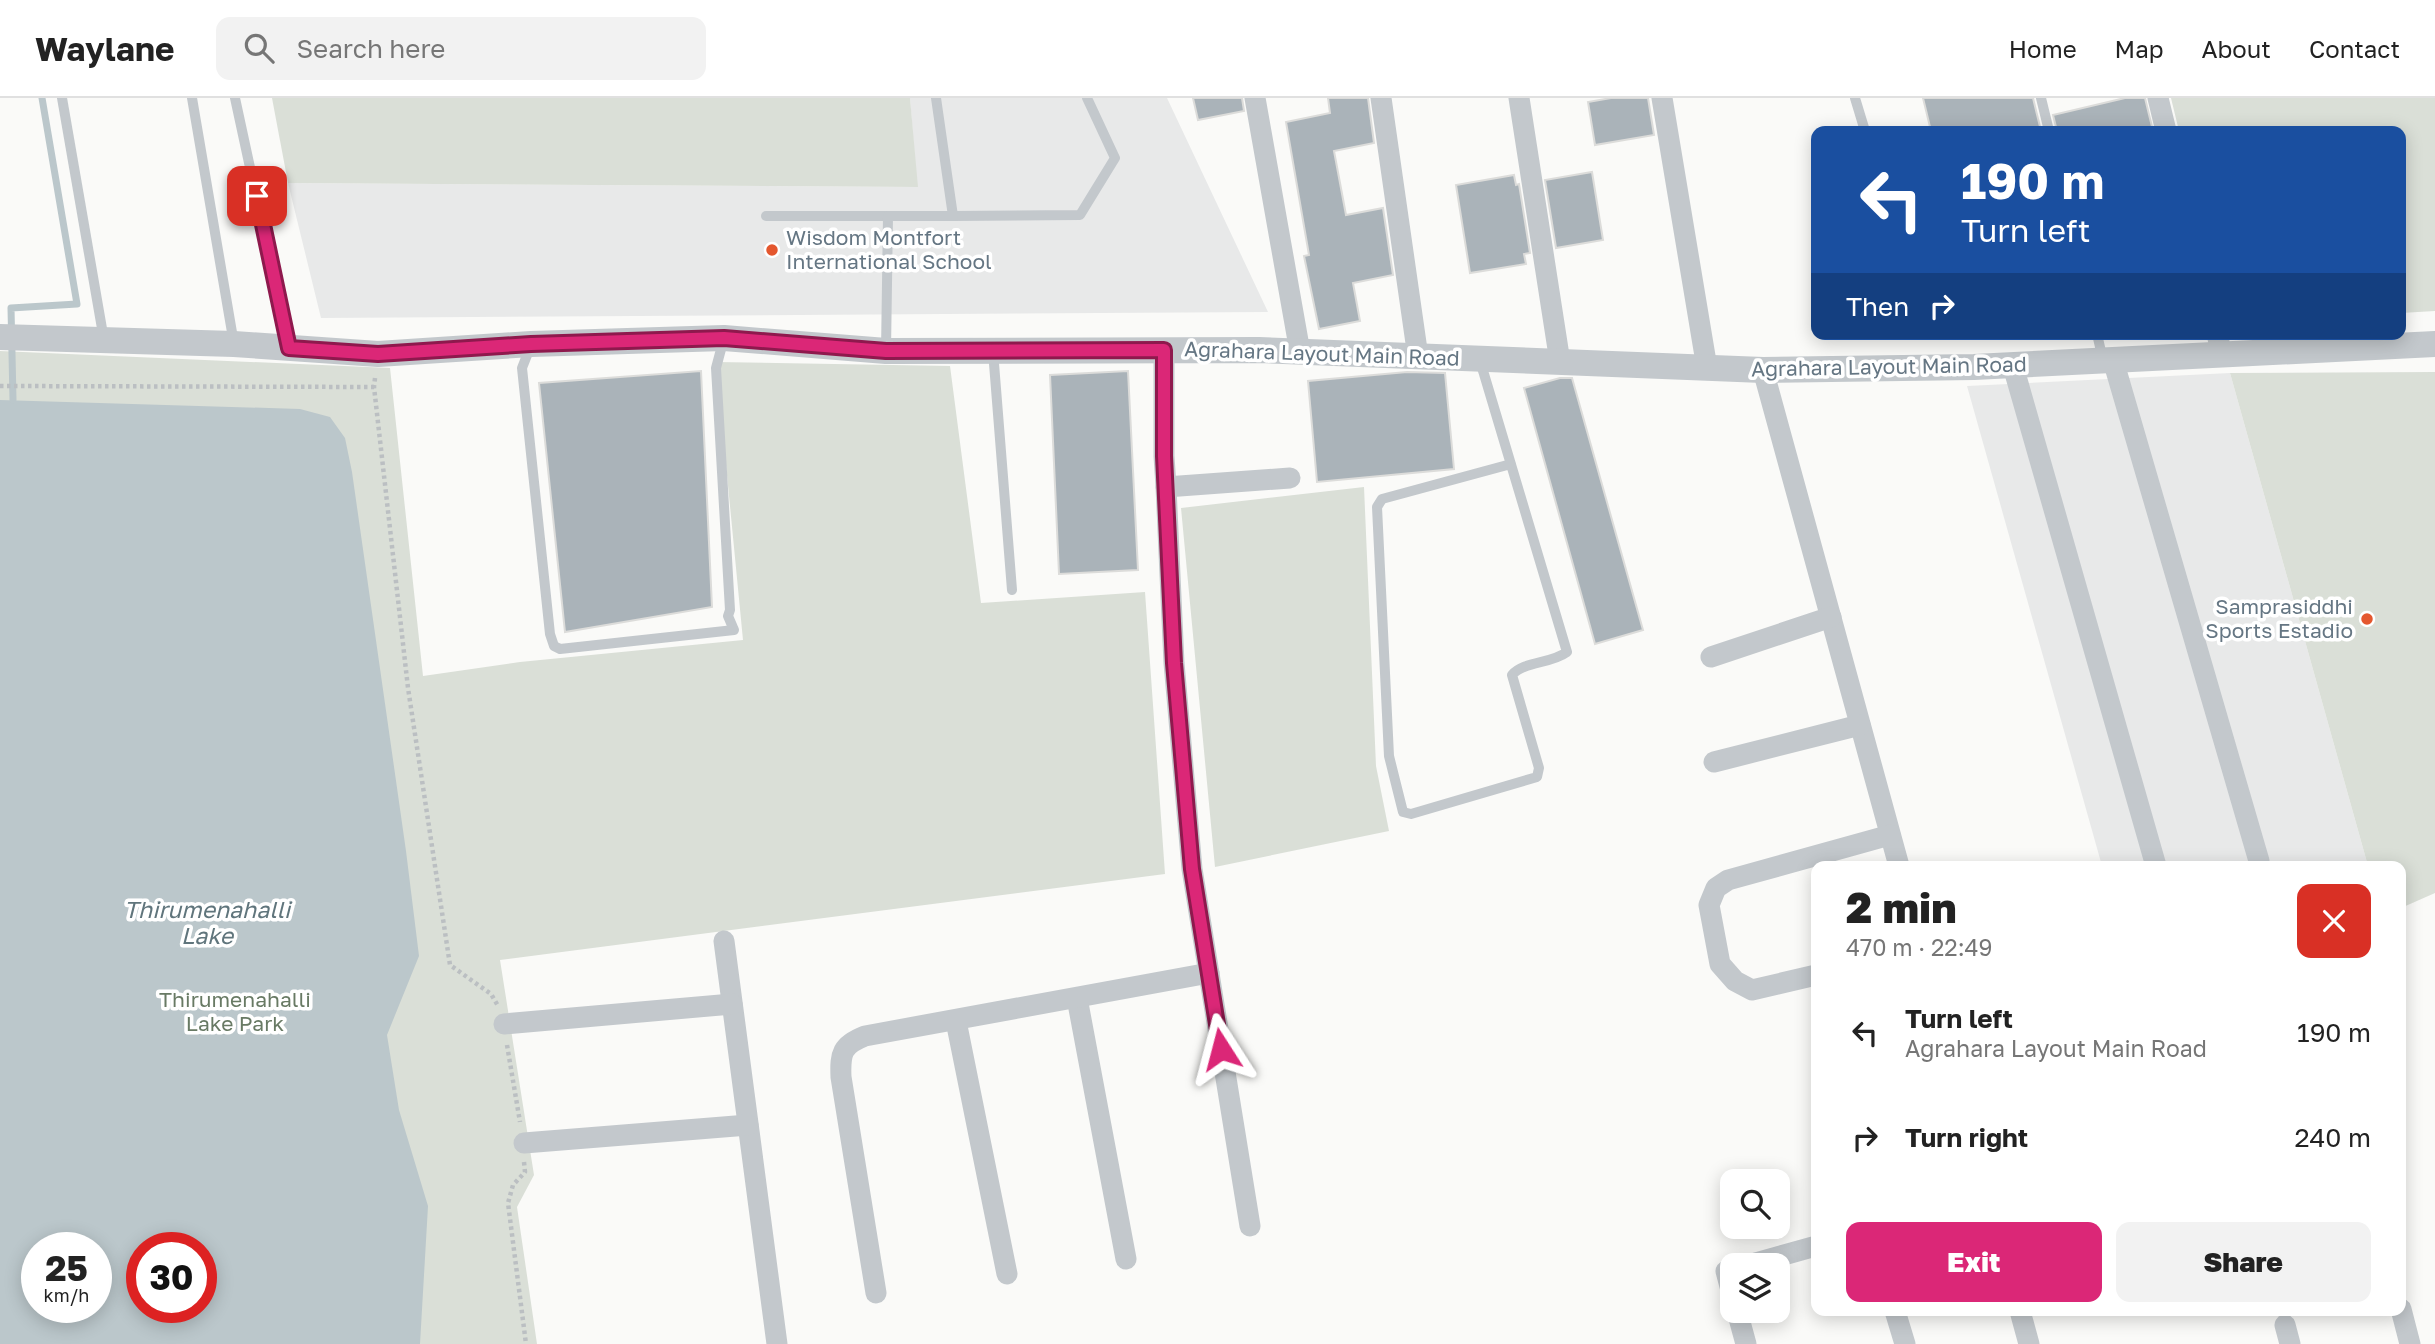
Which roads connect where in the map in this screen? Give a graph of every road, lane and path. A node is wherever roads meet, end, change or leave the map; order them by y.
1 (62, 98) edge
2 (192, 98) edge
3 (235, 98) edge
4 (936, 98) edge
5 (1087, 98) edge
6 (1255, 98) edge
7 (1381, 98) edge
8 (1519, 98) edge
9 (1662, 98) edge
10 (1855, 98) edge
11 (2041, 98) edge
12 (2158, 98) edge
13 (1863, 126) edge
14 (2048, 126) edge
15 (2165, 126) edge
16 (766, 216) dead end
17 (888, 216) junction
18 (953, 216) junction
19 (12, 337) edge
20 (724, 338) junction
21 (104, 340) junction
22 (2100, 340) edge
23 (234, 344) junction
24 (531, 344) junction
25 (2219, 344) edge
26 (2435, 344) edge
27 (289, 348) junction
28 (1164, 350) junction
29 (886, 351) junction
30 (993, 351) junction
31 (1300, 352) junction
32 (378, 354) junction
33 (1418, 356) junction
34 (1479, 359) junction
35 (2108, 360) junction
36 (1560, 362) junction
37 (2012, 366) junction
38 (1707, 368) junction
39 (1763, 370) junction
40 (0, 386) edge
41 (374, 387) junction
42 (1511, 464) junction
43 (1290, 478) dead end
44 (1166, 487) junction
45 (1012, 590) dead end
46 (1830, 617) junction
47 (1711, 657) dead end
48 (1860, 725) junction
49 (1714, 762) dead end
50 (1890, 835) junction
51 (1898, 861) edge
52 (2155, 861) edge
53 (2259, 861) dead end
54 (724, 942) dead end
55 (1209, 973) junction
56 (1811, 976) edge
57 (1077, 998) junction
58 (732, 1004) junction
59 (956, 1021) junction
60 (504, 1024) junction
61 (748, 1125) junction
62 (524, 1143) junction
63 (1250, 1226) dead end
64 (1811, 1247) edge
65 (1790, 1253) edge
66 (1126, 1259) dead end
67 (1007, 1275) dead end
68 (876, 1293) dead end
69 (1897, 1316) edge
70 (2020, 1316) edge
71 (2403, 1316) edge
72 (1740, 1323) edge
73 (2023, 1343) edge
74 (526, 1344) edge
75 (777, 1344) edge
76 (1746, 1344) edge
77 (1905, 1344) edge
78 (2410, 1344) edge

1 - 21 lane
2 - 23 lane
3 - 27 lane
4 - 18 lane
5 - 18 lane
6 - 31 street
7 - 33 street
8 - 36 street
9 - 38 street
10 - 13 lane
11 - 14 lane
12 - 15 street
16 - 17 lane
17 - 18 lane
17 - 29 lane
19 - 21 street, Agrahara Layout Main Road
20 - 24 street, Agrahara Layout Main Road
20 - 24 lane
20 - 29 street, Agrahara Layout Main Road
21 - 23 street, Agrahara Layout Main Road
22 - 35 lane
23 - 27 street, Agrahara Layout Main Road
24 - 32 street, Agrahara Layout Main Road
25 - 26 street, Agrahara Layout Main Road
25 - 35 street, Agrahara Layout Main Road
27 - 32 street, Agrahara Layout Main Road
28 - 30 street, Agrahara Layout Main Road
28 - 31 street, Agrahara Layout Main Road
28 - 44 street
29 - 30 street, Agrahara Layout Main Road
30 - 45 lane
31 - 33 street, Agrahara Layout Main Road
32 - 41 path
33 - 34 street, Agrahara Layout Main Road
34 - 36 street, Agrahara Layout Main Road
34 - 42 lane
35 - 37 street, Agrahara Layout Main Road
35 - 53 street
36 - 38 street, Agrahara Layout Main Road
37 - 39 street, Agrahara Layout Main Road
37 - 52 street
38 - 39 street, Agrahara Layout Main Road
39 - 46 street
40 - 41 path
41 - 60 path
42 - 42 lane
43 - 44 street
44 - 55 street
46 - 47 street
46 - 48 street
48 - 49 street
48 - 50 street
50 - 51 street
50 - 56 street
54 - 58 street
55 - 57 street
55 - 63 street
57 - 59 street
57 - 66 street
58 - 60 street
58 - 61 street
59 - 67 street
59 - 68 street
60 - 62 path
61 - 62 street
61 - 75 street
62 - 74 path
64 - 65 street
69 - 77 street
70 - 73 street
71 - 78 street
72 - 76 street

